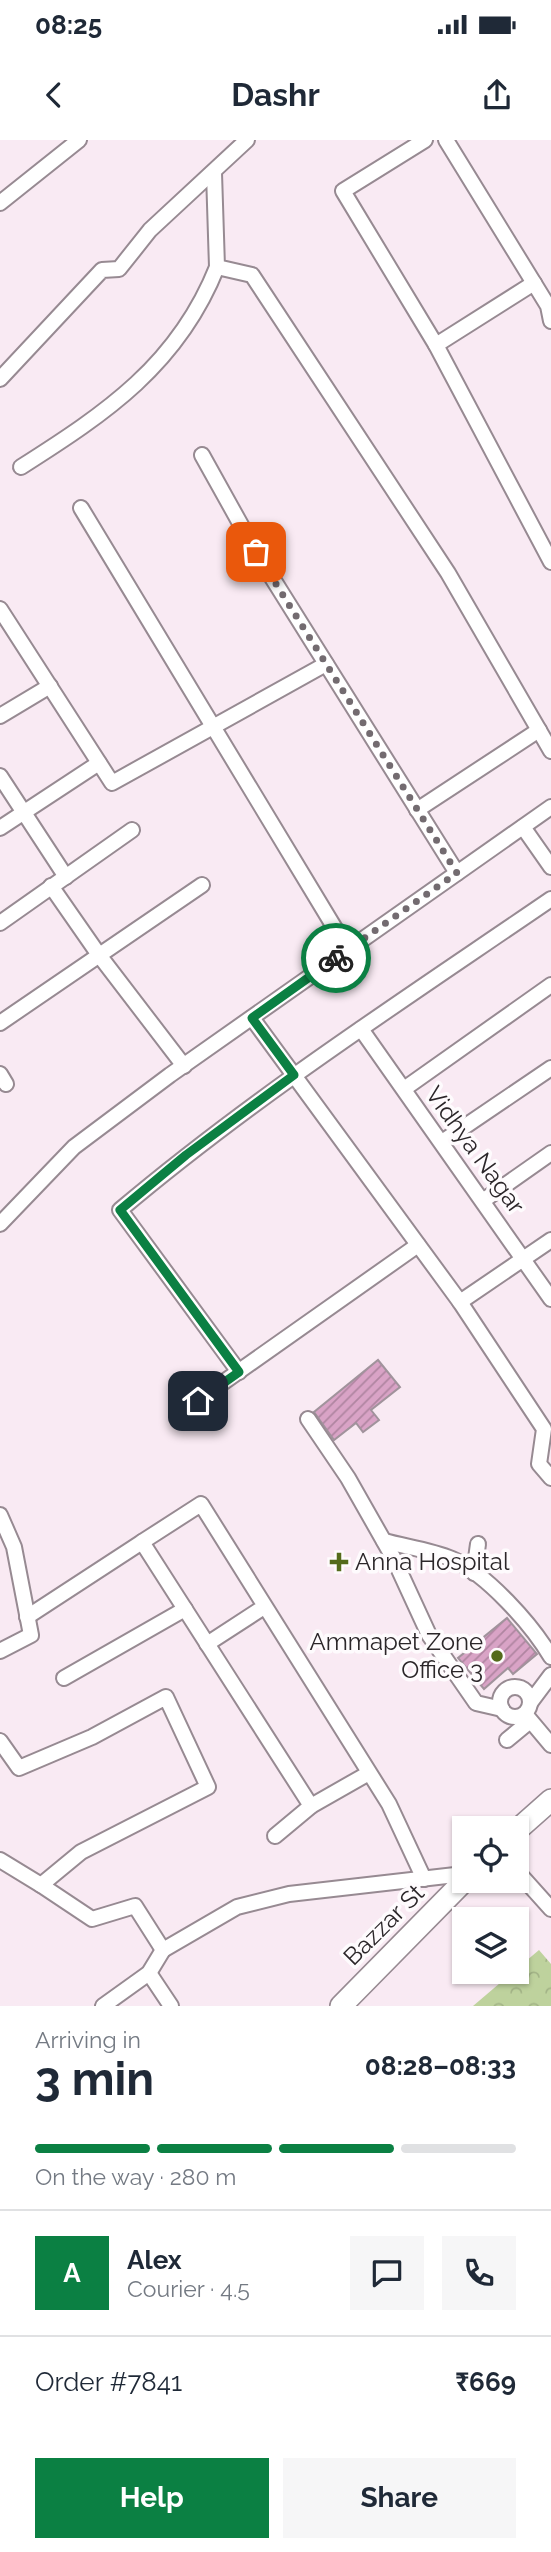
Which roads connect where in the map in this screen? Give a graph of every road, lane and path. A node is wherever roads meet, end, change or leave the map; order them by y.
1 (79, 140) edge
2 (247, 140) edge
3 (425, 140) edge
4 (446, 140) edge
5 (214, 173) junction
6 (0, 203) edge
7 (217, 267) junction
8 (534, 283) junction
9 (551, 321) edge
10 (436, 345) junction
11 (0, 379) edge
12 (202, 456) dead end
13 (21, 467) dead end
14 (81, 508) dead end
15 (551, 562) edge
16 (0, 609) edge
17 (326, 664) junction
18 (50, 686) junction
19 (0, 716) edge
20 (212, 725) junction
21 (539, 730) junction
22 (551, 751) edge
23 (99, 763) junction
24 (0, 776) edge
25 (551, 807) edge
26 (417, 810) junction
27 (24, 813) junction
28 (523, 827) junction
29 (0, 828) edge
30 (132, 830) dead end
31 (551, 867) edge
32 (457, 873) junction
33 (66, 877) junction
34 (202, 885) dead end
35 (51, 886) junction
36 (551, 899) edge
37 (0, 923) edge
38 (348, 950) junction
39 (99, 956) junction
40 (551, 985) edge
41 (252, 1018) junction
42 (0, 1023) edge
43 (361, 1029) junction
44 (184, 1066) junction
45 (551, 1068) edge
46 (294, 1075) junction
47 (404, 1089) junction
48 (442, 1142) junction
49 (551, 1153) edge
50 (484, 1200) junction
51 (0, 1224) edge
52 (551, 1240) edge
53 (418, 1245) junction
54 (525, 1258) junction
55 (551, 1298) edge
56 (460, 1302) junction
57 (239, 1372) junction
58 (177, 1415) dead end
59 (308, 1419) dead end
60 (547, 1426) edge
61 (551, 1478) edge
62 (0, 1515) edge
63 (384, 1541) junction
64 (142, 1542) junction
65 (478, 1544) dead end
66 (474, 1573) junction
67 (264, 1607) junction
68 (185, 1609) junction
69 (27, 1617) junction
70 (207, 1644) junction
71 (0, 1651) edge
72 (551, 1657) edge
73 (551, 1675) edge
74 (64, 1678) dead end
75 (502, 1709) junction
76 (528, 1712) junction
77 (507, 1740) dead end
78 (0, 1741) edge
79 (551, 1745) edge
80 (369, 1773) junction
81 (551, 1800) edge
82 (311, 1806) junction
83 (529, 1819) edge
84 (275, 1836) dead end
85 (0, 1860) edge
86 (452, 1876) edge
87 (424, 1879) junction
88 (529, 1884) edge
89 (41, 1885) junction
90 (452, 1893) edge
91 (551, 1909) edge
92 (163, 1950) junction
93 (149, 1973) junction
94 (103, 2006) edge
95 (171, 2006) edge
96 (341, 2006) edge

1 - 6 street
2 - 5 street
3 - 10 street
4 - 8 street
5 - 7 street
5 - 11 street
7 - 13 street
7 - 21 street
8 - 9 street
8 - 10 street
10 - 15 street
12 - 17 street
14 - 20 street
16 - 18 street
17 - 20 street
17 - 26 street
18 - 19 street
18 - 23 street
20 - 23 street
20 - 38 street
21 - 22 street
21 - 26 street
23 - 27 street
24 - 27 street
25 - 28 street
26 - 32 street
27 - 29 street
27 - 33 street
28 - 31 street
28 - 32 street
30 - 33 street
32 - 38 street
33 - 35 street
34 - 39 street
35 - 37 street
35 - 39 street
36 - 43 street
38 - 41 street
39 - 42 street
39 - 44 street
40 - 47 street
41 - 44 street
41 - 46 street
43 - 46 street
43 - 47 street, Vidhya Nagar
44 - 51 street
45 - 48 street
46 - 53 street
46 - 57 street
47 - 48 street, Vidhya Nagar
48 - 50 street, Vidhya Nagar
49 - 50 street
50 - 54 street, Vidhya Nagar
52 - 54 street
53 - 56 street
53 - 57 street
54 - 55 street, Vidhya Nagar
54 - 56 street
56 - 60 street
57 - 58 street
59 - 63 street
60 - 61 street
62 - 69 street
63 - 66 street
63 - 75 street
64 - 67 street
64 - 68 street
64 - 69 street
65 - 66 street
66 - 72 street
67 - 70 street
67 - 80 street
68 - 70 street
68 - 74 street
69 - 71 street
70 - 82 street
73 - 76 street
75 - 76 street
75 - 76 street
76 - 77 street
76 - 79 street
78 - 89 street
80 - 82 street
80 - 87 street
81 - 83 main road
82 - 84 street
85 - 89 street
86 - 87 street
87 - 92 street
88 - 91 street
89 - 92 street
90 - 96 main road, Bazzar St
92 - 93 street
93 - 94 street
93 - 95 street

